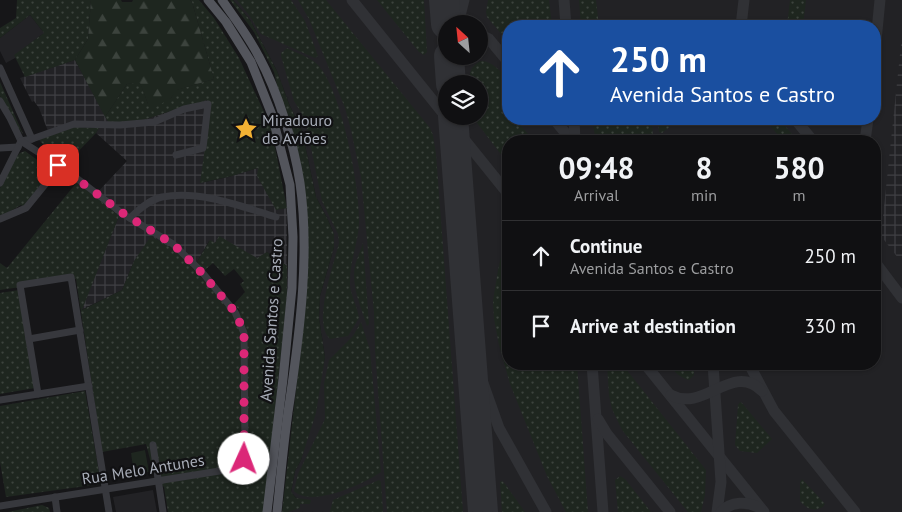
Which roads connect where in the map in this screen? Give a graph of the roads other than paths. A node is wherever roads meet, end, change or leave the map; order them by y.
1 (208, 0) edge
2 (222, 0) edge
3 (0, 68) edge
4 (0, 101) edge
5 (32, 139) junction
6 (19, 144) junction
7 (0, 148) edge
8 (176, 155) dead end
9 (60, 166) junction
10 (0, 183) edge
11 (276, 217) dead end
12 (130, 218) junction
13 (0, 219) edge
14 (80, 330) junction
15 (29, 339) junction
16 (89, 386) junction
17 (38, 394) junction
18 (0, 400) edge
19 (153, 445) dead end
20 (158, 480) junction
21 (105, 489) junction
22 (55, 497) junction
23 (0, 506) edge
24 (57, 512) edge
25 (109, 512) edge
26 (163, 512) edge
27 (267, 512) edge
28 (277, 512) edge

1 - 27 main road, Avenida Santos e Castro
2 - 28 main road, Avenida Santos e Castro
3 - 5 street
4 - 6 street
5 - 6 street
5 - 8 street
6 - 7 street
6 - 9 street
6 - 10 street
9 - 12 street
9 - 13 street
11 - 12 street
12 - 20 street, Rua Melo Antunes
14 - 15 street
14 - 15 street
14 - 16 street
15 - 17 street
16 - 17 street
16 - 21 street
17 - 18 street
19 - 20 street
20 - 21 street, Rua Melo Antunes
20 - 26 street
21 - 22 street, Rua Melo Antunes
21 - 25 street
22 - 23 street, Rua Melo Antunes
22 - 24 street

